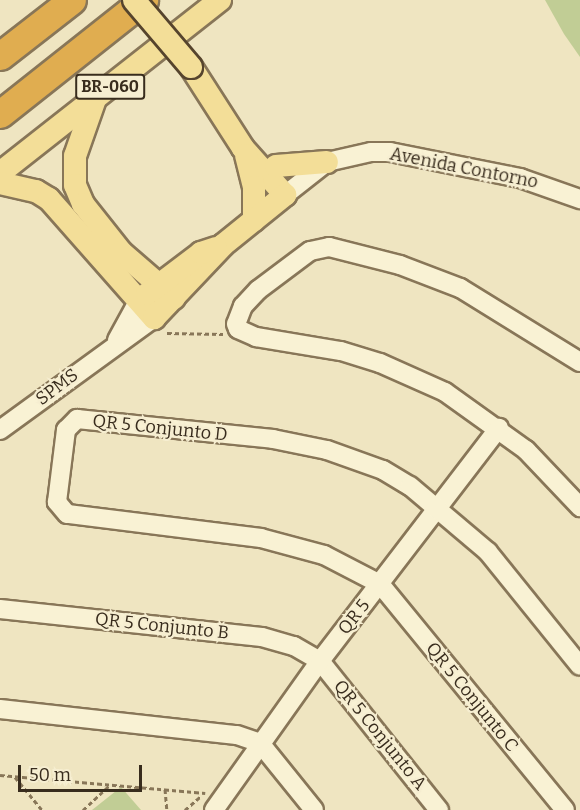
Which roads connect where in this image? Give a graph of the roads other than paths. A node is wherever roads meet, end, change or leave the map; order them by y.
1 (72, 0) edge
2 (134, 0) edge
3 (144, 0) edge
4 (220, 0) edge
5 (0, 56) edge
6 (208, 90) junction
7 (96, 99) junction
8 (0, 114) edge
9 (243, 148) junction
10 (327, 162) junction
11 (276, 166) junction
12 (0, 173) edge
13 (0, 183) edge
14 (285, 195) junction
15 (580, 199) edge
16 (254, 220) junction
17 (223, 245) junction
18 (183, 266) junction
19 (140, 268) junction
20 (166, 292) junction
21 (139, 300) junction
22 (145, 323) junction
23 (114, 344) junction
24 (580, 362) edge
25 (499, 428) junction
26 (0, 430) edge
27 (580, 507) edge
28 (439, 509) junction
29 (380, 584) junction
30 (0, 609) edge
31 (320, 661) junction
32 (580, 666) edge
33 (0, 709) edge
34 (260, 743) junction
35 (214, 810) edge
36 (314, 810) edge
37 (440, 810) edge
38 (565, 810) edge

1 - 5 highway
2 - 6 main road, bridge
3 - 8 highway
4 - 7 main road, BR-060
6 - 9 main road
6 - 11 main road
7 - 12 main road, BR-060
7 - 19 main road
9 - 14 main road
9 - 16 main road
10 - 11 main road
10 - 14 street, Avenida Contorno
10 - 15 street, Avenida Contorno
11 - 14 main road
13 - 21 main road
14 - 16 main road
16 - 17 main road
17 - 18 main road
17 - 20 main road
18 - 19 main road
18 - 20 main road
19 - 20 main road
20 - 21 main road
20 - 22 main road
21 - 22 main road
21 - 23 street, SPMS
22 - 23 street, SPMS
23 - 26 street, SPMS
24 - 25 street
25 - 27 street
25 - 28 street, QR 5
28 - 29 street, QR 5
28 - 29 street, QR 5 Conjunto D
28 - 32 street
29 - 31 street, QR 5
29 - 38 street, QR 5 Conjunto C
30 - 31 street, QR 5 Conjunto B
31 - 34 street, QR 5
31 - 37 street, QR 5 Conjunto A
33 - 34 street
34 - 35 street, QR 5
34 - 36 street

